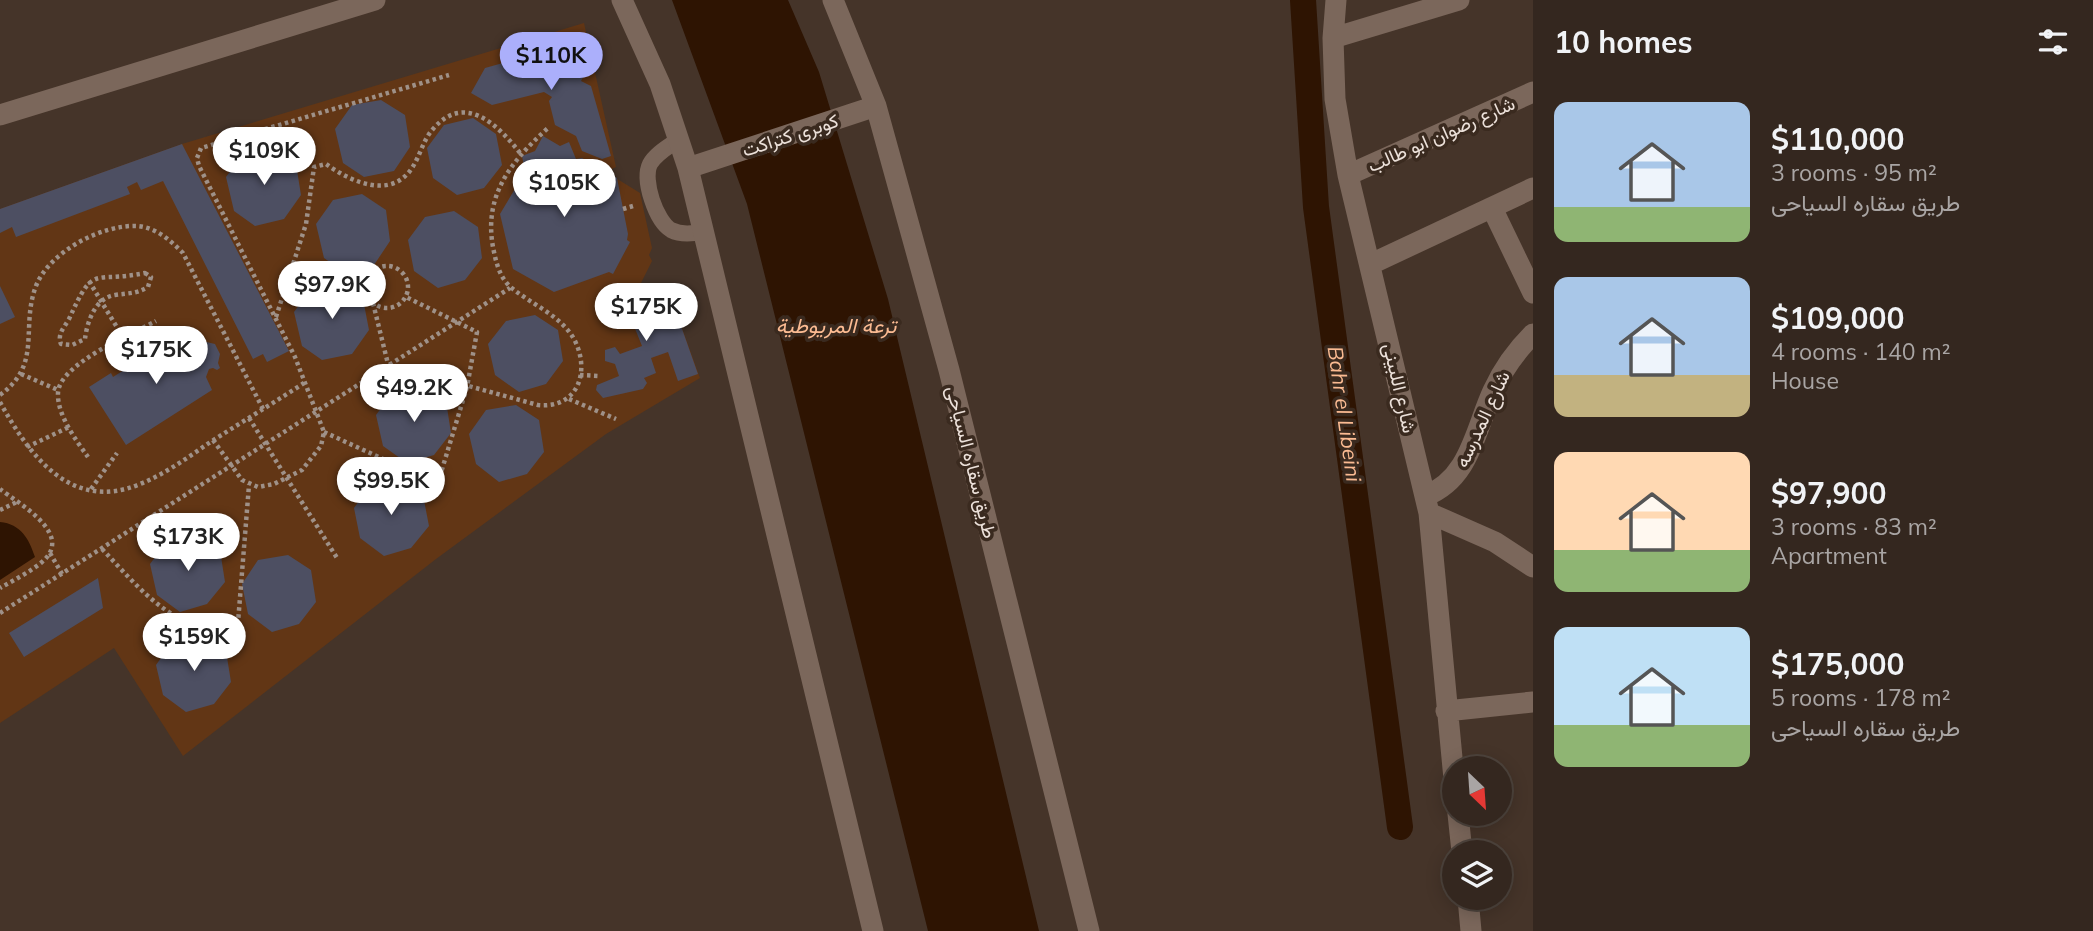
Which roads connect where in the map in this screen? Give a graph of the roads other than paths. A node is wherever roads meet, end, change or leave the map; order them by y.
1 (375, 0) edge
2 (622, 0) edge
3 (833, 0) edge
4 (1336, 0) edge
5 (1458, 0) edge
6 (1333, 38) junction
7 (1533, 92) edge
8 (876, 106) junction
9 (0, 115) edge
10 (679, 139) junction
11 (688, 168) junction
12 (1348, 175) junction
13 (1533, 188) edge
14 (1492, 208) junction
15 (704, 231) junction
16 (1371, 264) junction
17 (1533, 293) edge
18 (1533, 334) edge
19 (1427, 504) junction
20 (1533, 567) edge
21 (1533, 702) edge
22 (1446, 710) junction
23 (1451, 756) edge
24 (1469, 910) edge
25 (873, 931) edge
26 (1089, 931) edge
27 (1471, 931) edge

1 - 9 street
2 - 10 street
3 - 8 street, طريق سقاره السياحى
4 - 6 street, شارع اللبينى
5 - 6 street
6 - 12 street, شارع اللبينى
7 - 12 street, شارع رضوان ابو طالب
8 - 11 street, كوبرى كتراكت
8 - 26 street, طريق سقاره السياحى
10 - 11 street
10 - 15 lane
11 - 15 street
12 - 16 street, شارع اللبينى
13 - 14 street
14 - 16 street
14 - 17 street
15 - 25 street
16 - 19 street, شارع اللبينى
18 - 19 street, شارع المدرسه
19 - 20 street
19 - 22 street, شارع اللبينى
21 - 22 street
22 - 23 street, شارع اللبينى
24 - 27 street

